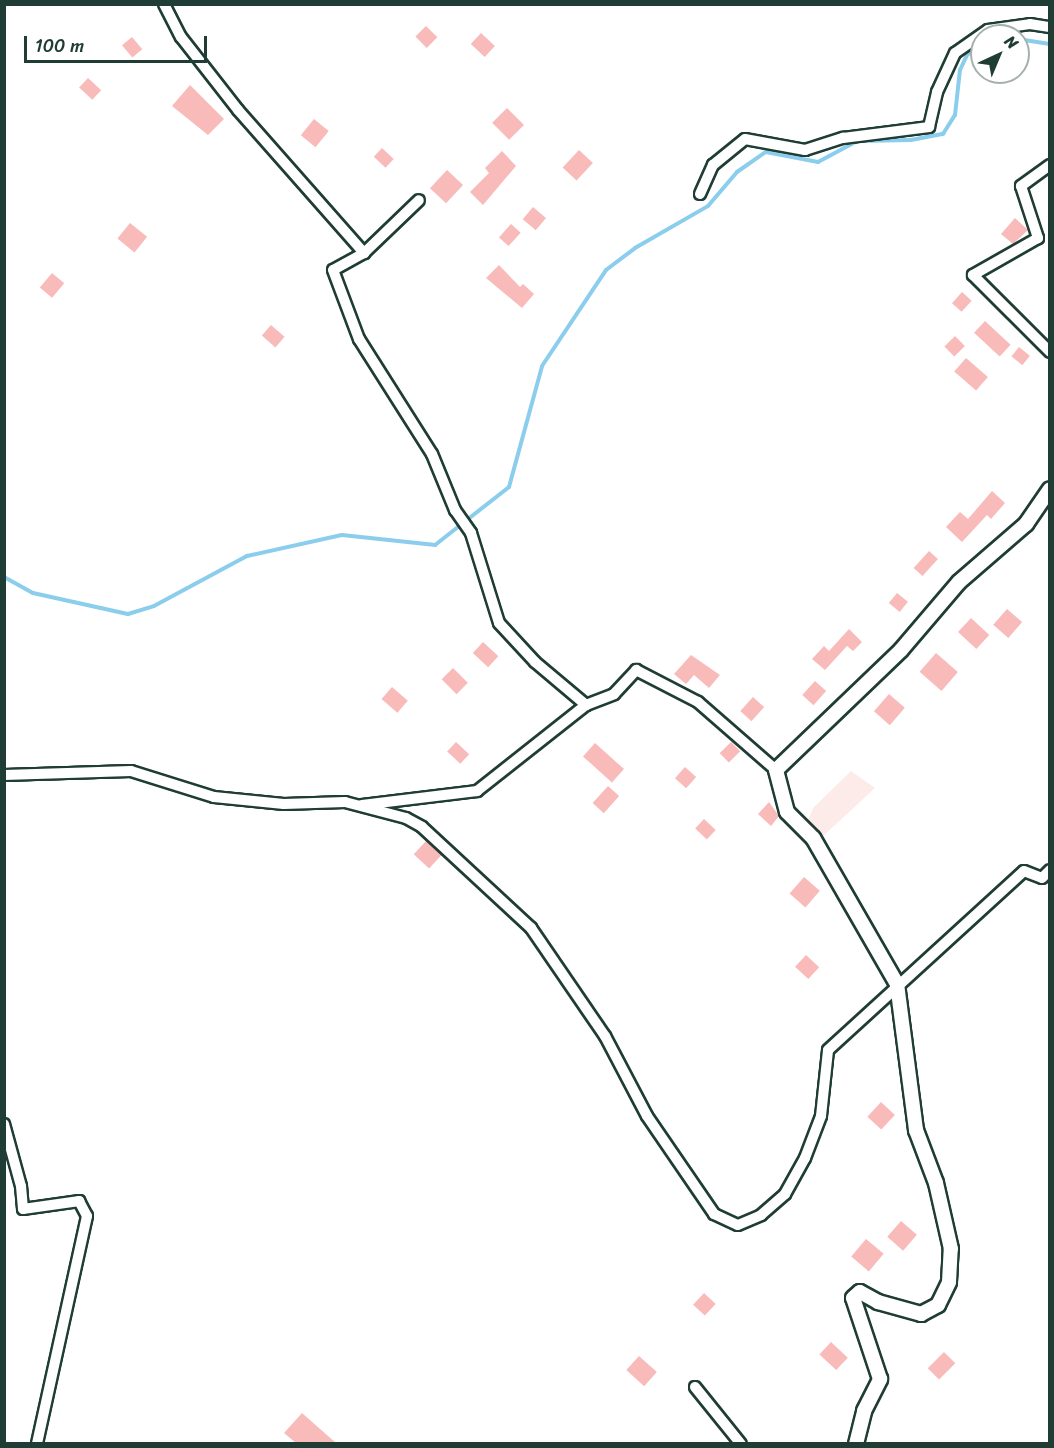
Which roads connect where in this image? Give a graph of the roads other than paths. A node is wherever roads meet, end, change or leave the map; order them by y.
1 (164, 4) edge
2 (1050, 27) edge
3 (1050, 165) edge
4 (700, 194) dead end
5 (419, 200) dead end
6 (364, 254) junction
7 (1050, 352) edge
8 (1050, 489) edge
9 (586, 705) junction
10 (776, 770) junction
11 (4, 775) edge
12 (357, 806) junction
13 (1050, 870) edge
14 (897, 984) junction
15 (4, 1124) edge
16 (695, 1387) dead end
17 (37, 1443) edge
18 (741, 1443) edge
19 (856, 1443) edge

1 - 6 street
2 - 4 street
3 - 7 street
5 - 6 street
6 - 9 street
8 - 10 street
9 - 10 street
9 - 12 street
10 - 14 street
11 - 12 street
12 - 14 street
13 - 14 street
14 - 19 street
15 - 17 street
16 - 18 street

